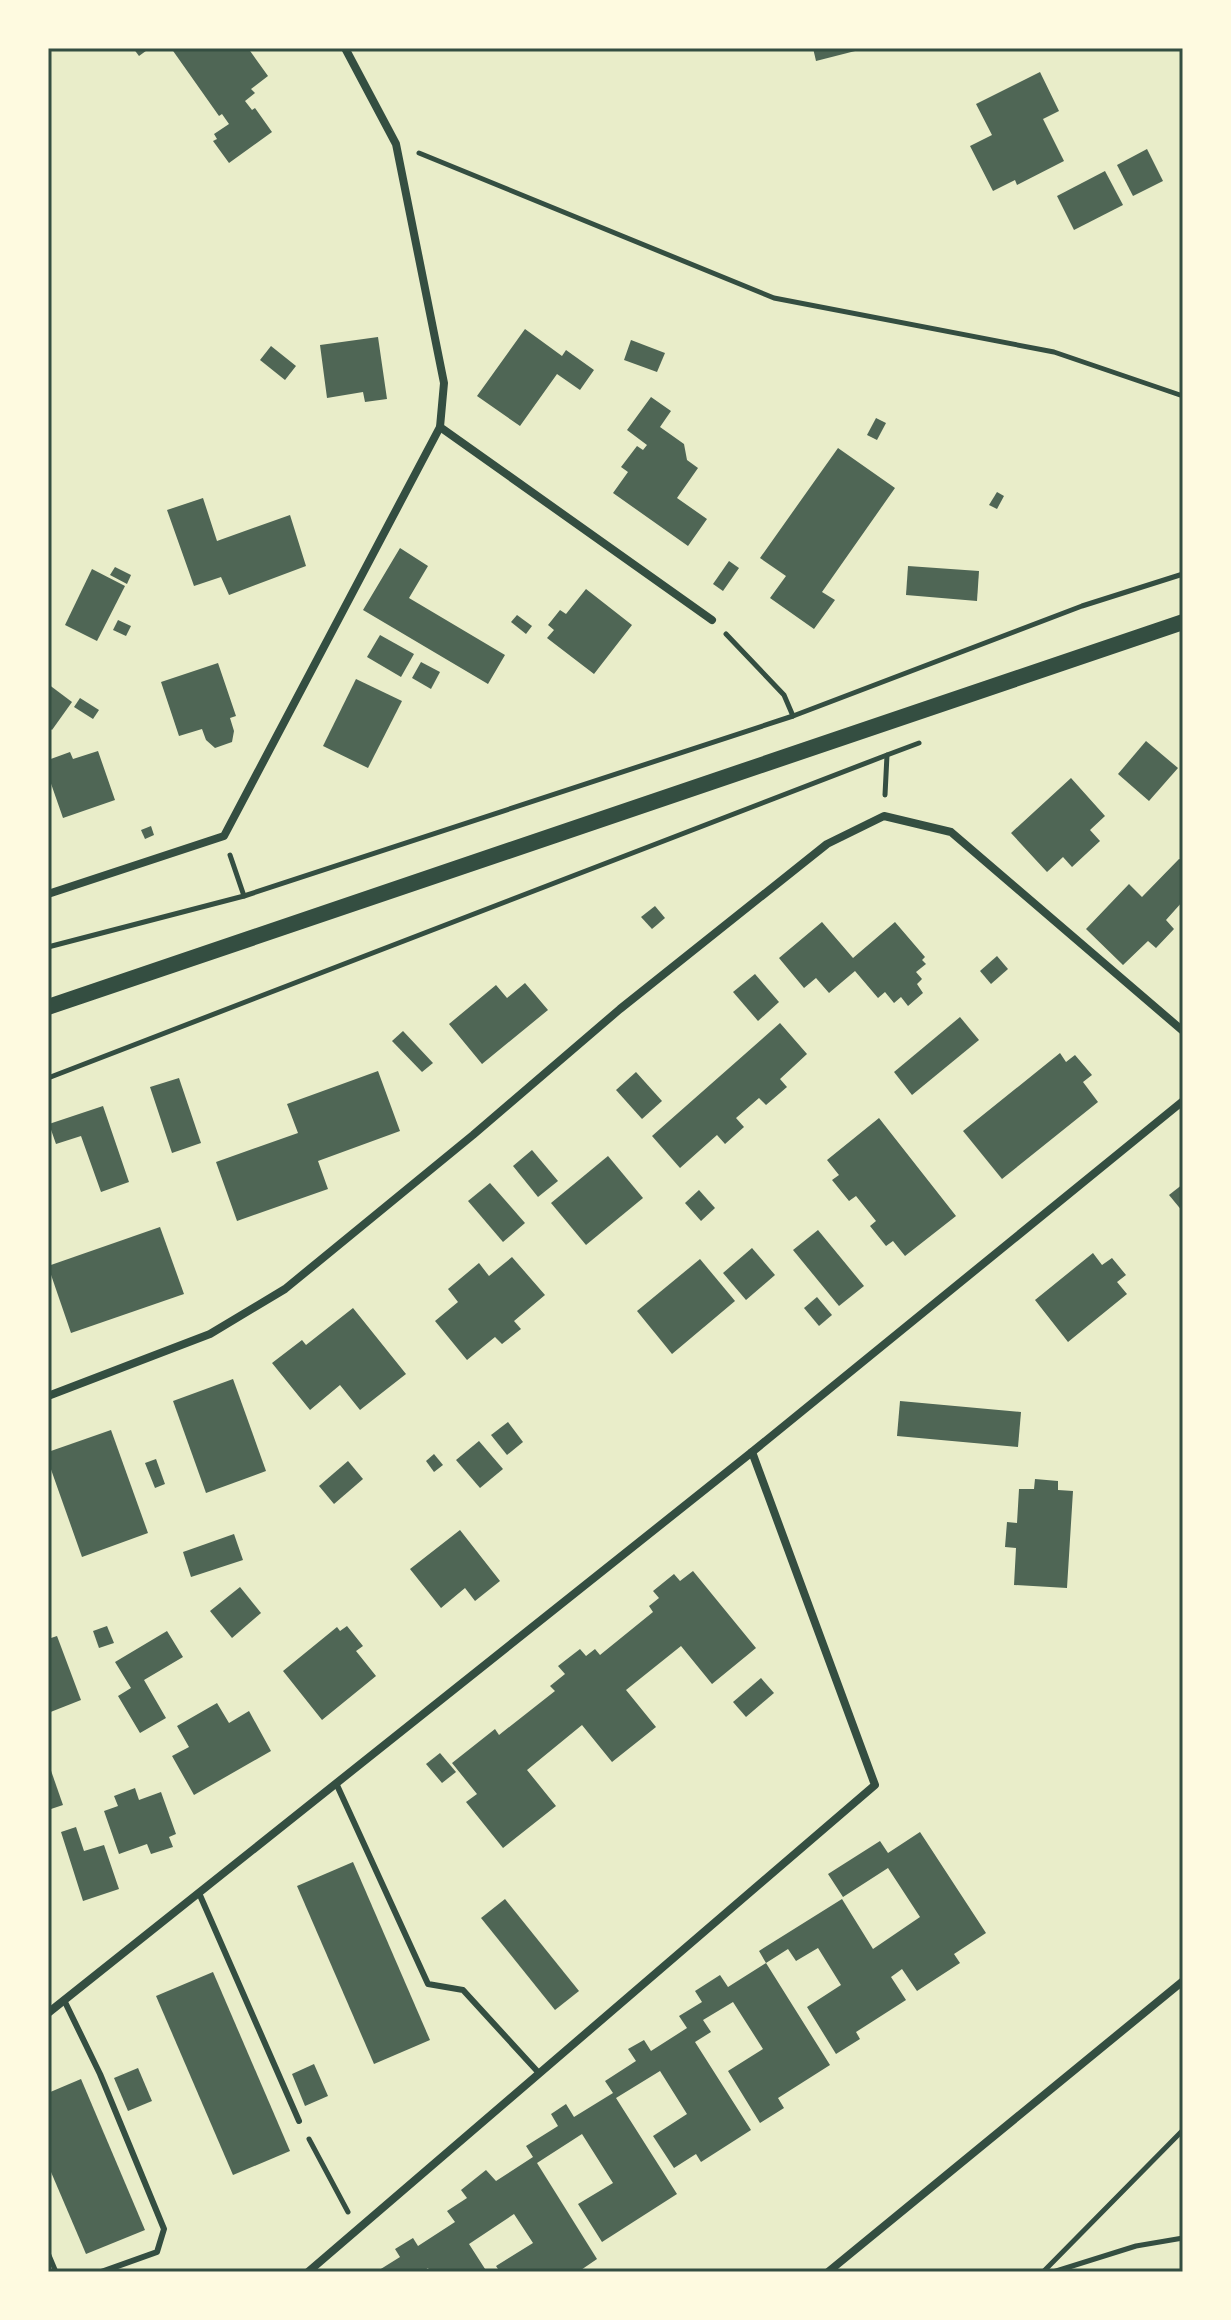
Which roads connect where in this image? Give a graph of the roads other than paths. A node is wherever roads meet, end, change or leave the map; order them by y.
1 (345, 48) edge
2 (440, 427) junction
3 (712, 620) road end
4 (1183, 622) edge
5 (48, 894) edge
6 (48, 1007) edge
7 (1183, 1031) edge
8 (1183, 1101) edge
9 (48, 1396) edge
10 (752, 1452) junction
11 (336, 1783) junction
12 (199, 1893) junction
13 (1183, 1981) edge
14 (64, 2000) junction
15 (48, 2013) edge
16 (538, 2072) junction
17 (299, 2121) road end
18 (101, 2272) edge
19 (308, 2272) edge
20 (828, 2272) edge

1 - 2 street
2 - 3 street
2 - 5 street
4 - 6 main road
7 - 9 street
8 - 10 street
10 - 11 street
10 - 16 street
11 - 12 street
11 - 16 lane
12 - 14 street
12 - 17 lane
13 - 20 street
14 - 15 street
14 - 18 lane
16 - 19 street

